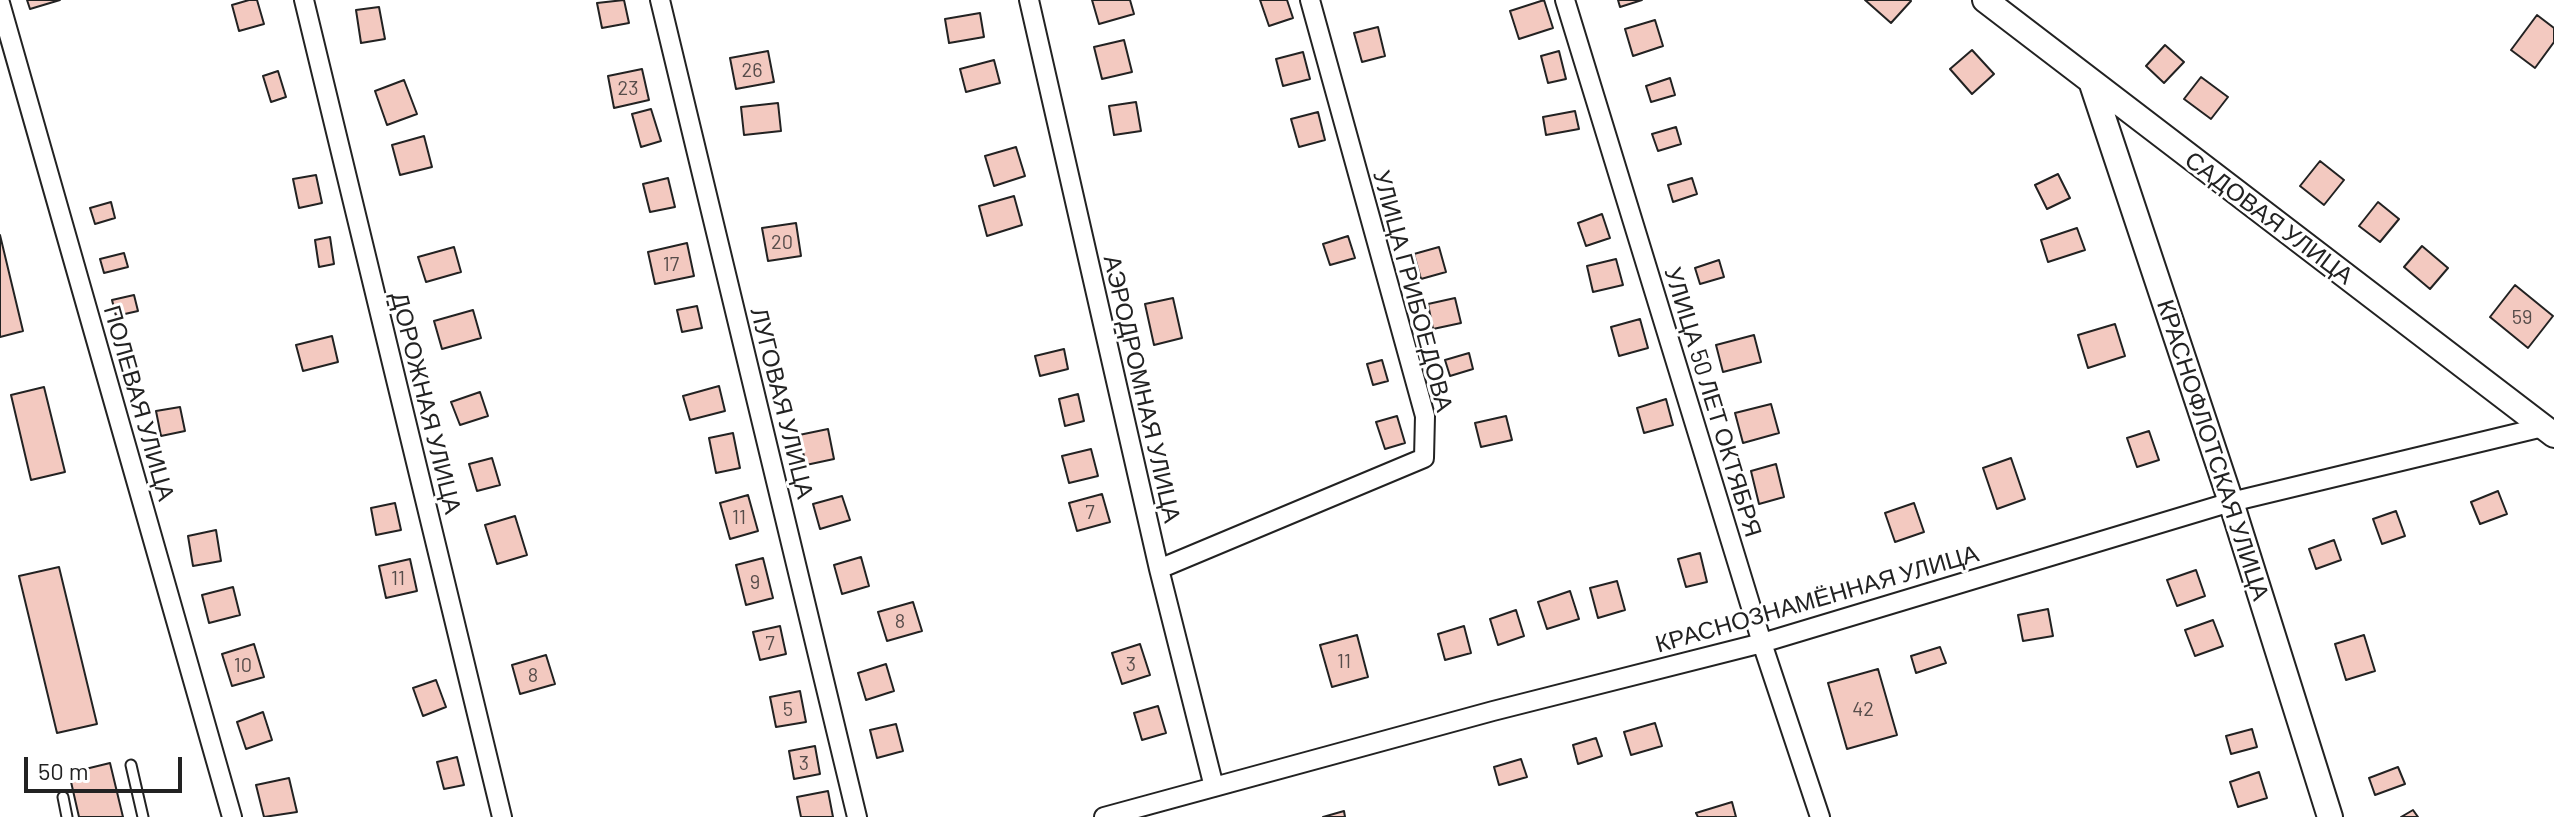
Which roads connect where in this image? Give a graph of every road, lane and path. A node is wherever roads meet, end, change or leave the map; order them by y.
1 (304, 0) edge
2 (660, 0) edge
3 (1029, 0) edge
4 (1310, 0) edge
5 (1565, 0) edge
6 (0, 3) edge
7 (1997, 4) edge
8 (2092, 84) junction
9 (2549, 431) edge
10 (2231, 502) junction
11 (1159, 569) junction
12 (1762, 643) junction
13 (131, 765) dead end
14 (1214, 787) junction
15 (63, 797) dead end
16 (1132, 814) edge
17 (67, 817) edge
18 (143, 817) edge
19 (232, 817) edge
20 (502, 817) edge
21 (857, 817) edge
22 (1104, 817) edge
23 (1820, 817) edge
24 (2330, 817) edge

1 - 20 street, ДОРОЖНАЯ УЛИЦА
2 - 21 street, ЛУГОВАЯ УЛИЦА
3 - 11 street, АЭРОДРОМНАЯ УЛИЦА
4 - 11 street, УЛИЦА ГРИБОЕДОВА
5 - 12 street, УЛИЦА 50 ЛЕТ ОКТЯБРЯ
6 - 19 street, ПОЛЕВАЯ УЛИЦА
7 - 8 street, САДОВАЯ УЛИЦА
8 - 9 street, САДОВАЯ УЛИЦА
8 - 10 street, КРАСНОФЛОТСКАЯ УЛИЦА
9 - 10 street, КРАСНОЗНАМЁННАЯ УЛИЦА
10 - 12 street, КРАСНОЗНАМЁННАЯ УЛИЦА
10 - 24 street, КРАСНОФЛОТСКАЯ УЛИЦА
11 - 14 street, АЭРОДРОМНАЯ УЛИЦА
12 - 14 street, КРАСНОЗНАМЁННАЯ УЛИЦА
12 - 23 street, УЛИЦА 50 ЛЕТ ОКТЯБРЯ
13 - 18 lane
14 - 16 street, КРАСНОЗНАМЁННАЯ УЛИЦА
15 - 17 lane
16 - 22 street, КРАСНОЗНАМЁННАЯ УЛИЦА

